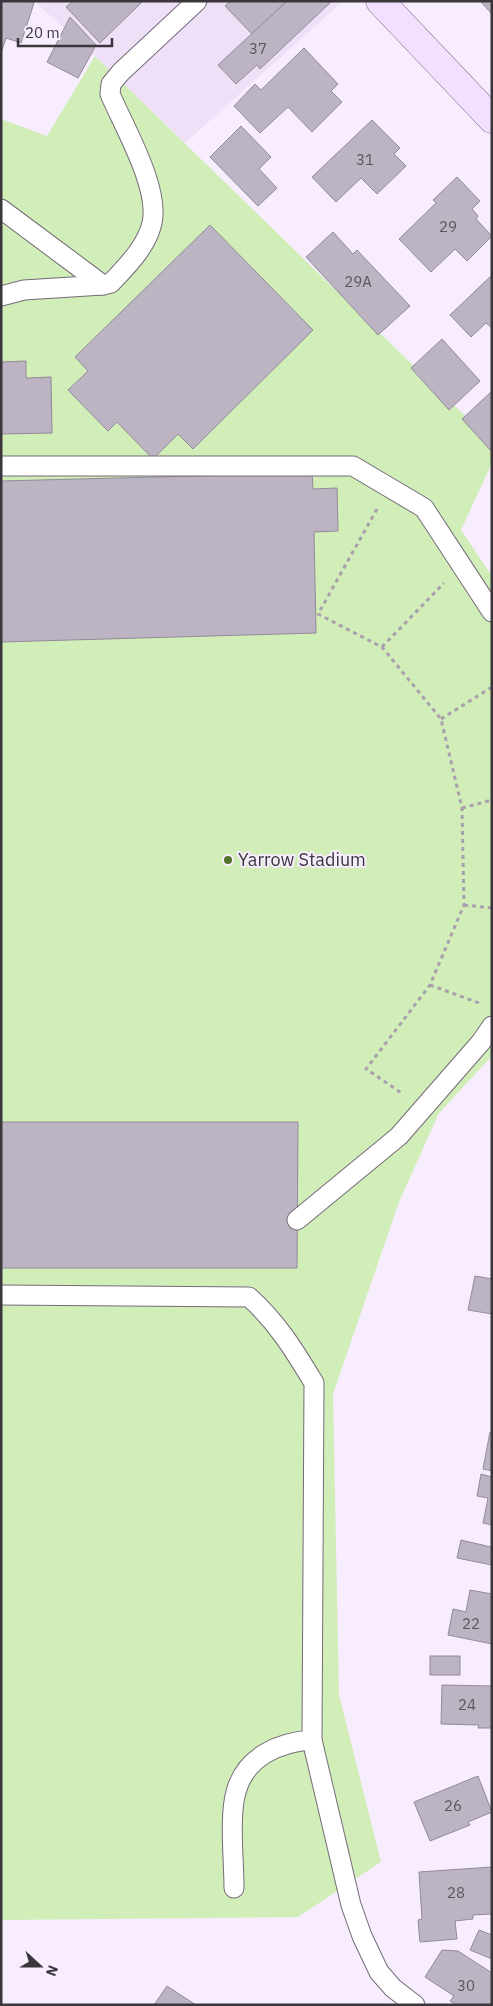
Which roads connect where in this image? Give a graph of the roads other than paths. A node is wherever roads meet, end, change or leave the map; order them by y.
1 (197, 1) edge
2 (380, 1) edge
3 (492, 119) edge
4 (1, 209) edge
5 (103, 285) junction
6 (1, 296) edge
7 (1, 466) edge
8 (492, 612) edge
9 (492, 1026) edge
10 (298, 1220) dead end
11 (1, 1295) edge
12 (312, 1740) junction
13 (234, 1888) dead end
14 (415, 2005) edge

1 - 5 lane
2 - 3 main road
4 - 5 lane
5 - 6 lane
7 - 8 lane
9 - 10 lane
11 - 12 lane
12 - 13 lane
12 - 14 lane

